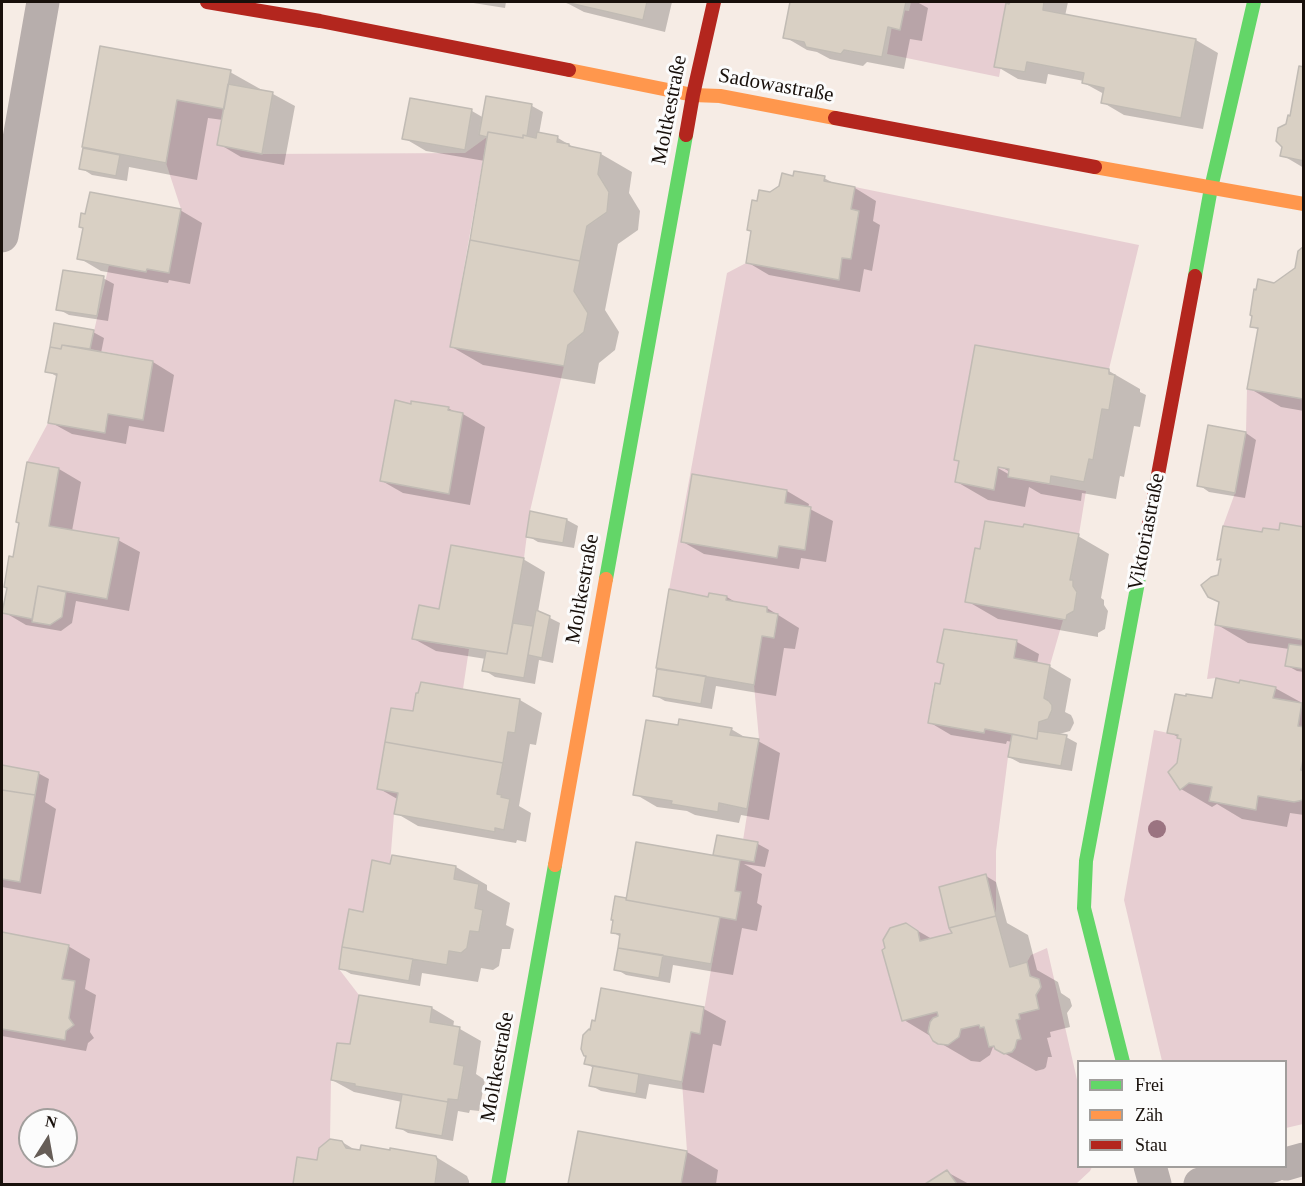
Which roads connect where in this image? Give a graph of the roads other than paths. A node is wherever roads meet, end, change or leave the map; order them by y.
1 (43, 2) edge
2 (207, 2) edge
3 (714, 2) edge
4 (1254, 2) edge
5 (693, 95) junction
6 (1211, 188) junction
7 (1304, 204) edge
8 (2, 236) edge
9 (1122, 1060) edge
10 (1304, 1159) edge
11 (1287, 1164) edge
12 (1150, 1168) edge
13 (1270, 1168) edge
14 (498, 1185) edge
15 (1155, 1185) edge
16 (1200, 1185) edge

1 - 8 street
2 - 5 street, Sadowastraße
3 - 5 street, Moltkestraße
4 - 6 street, Viktoriastraße
5 - 6 street, Sadowastraße
5 - 14 street, Moltkestraße
6 - 7 street, Sadowastraße
6 - 9 street, Viktoriastraße
10 - 11 street
12 - 15 street
13 - 16 street

